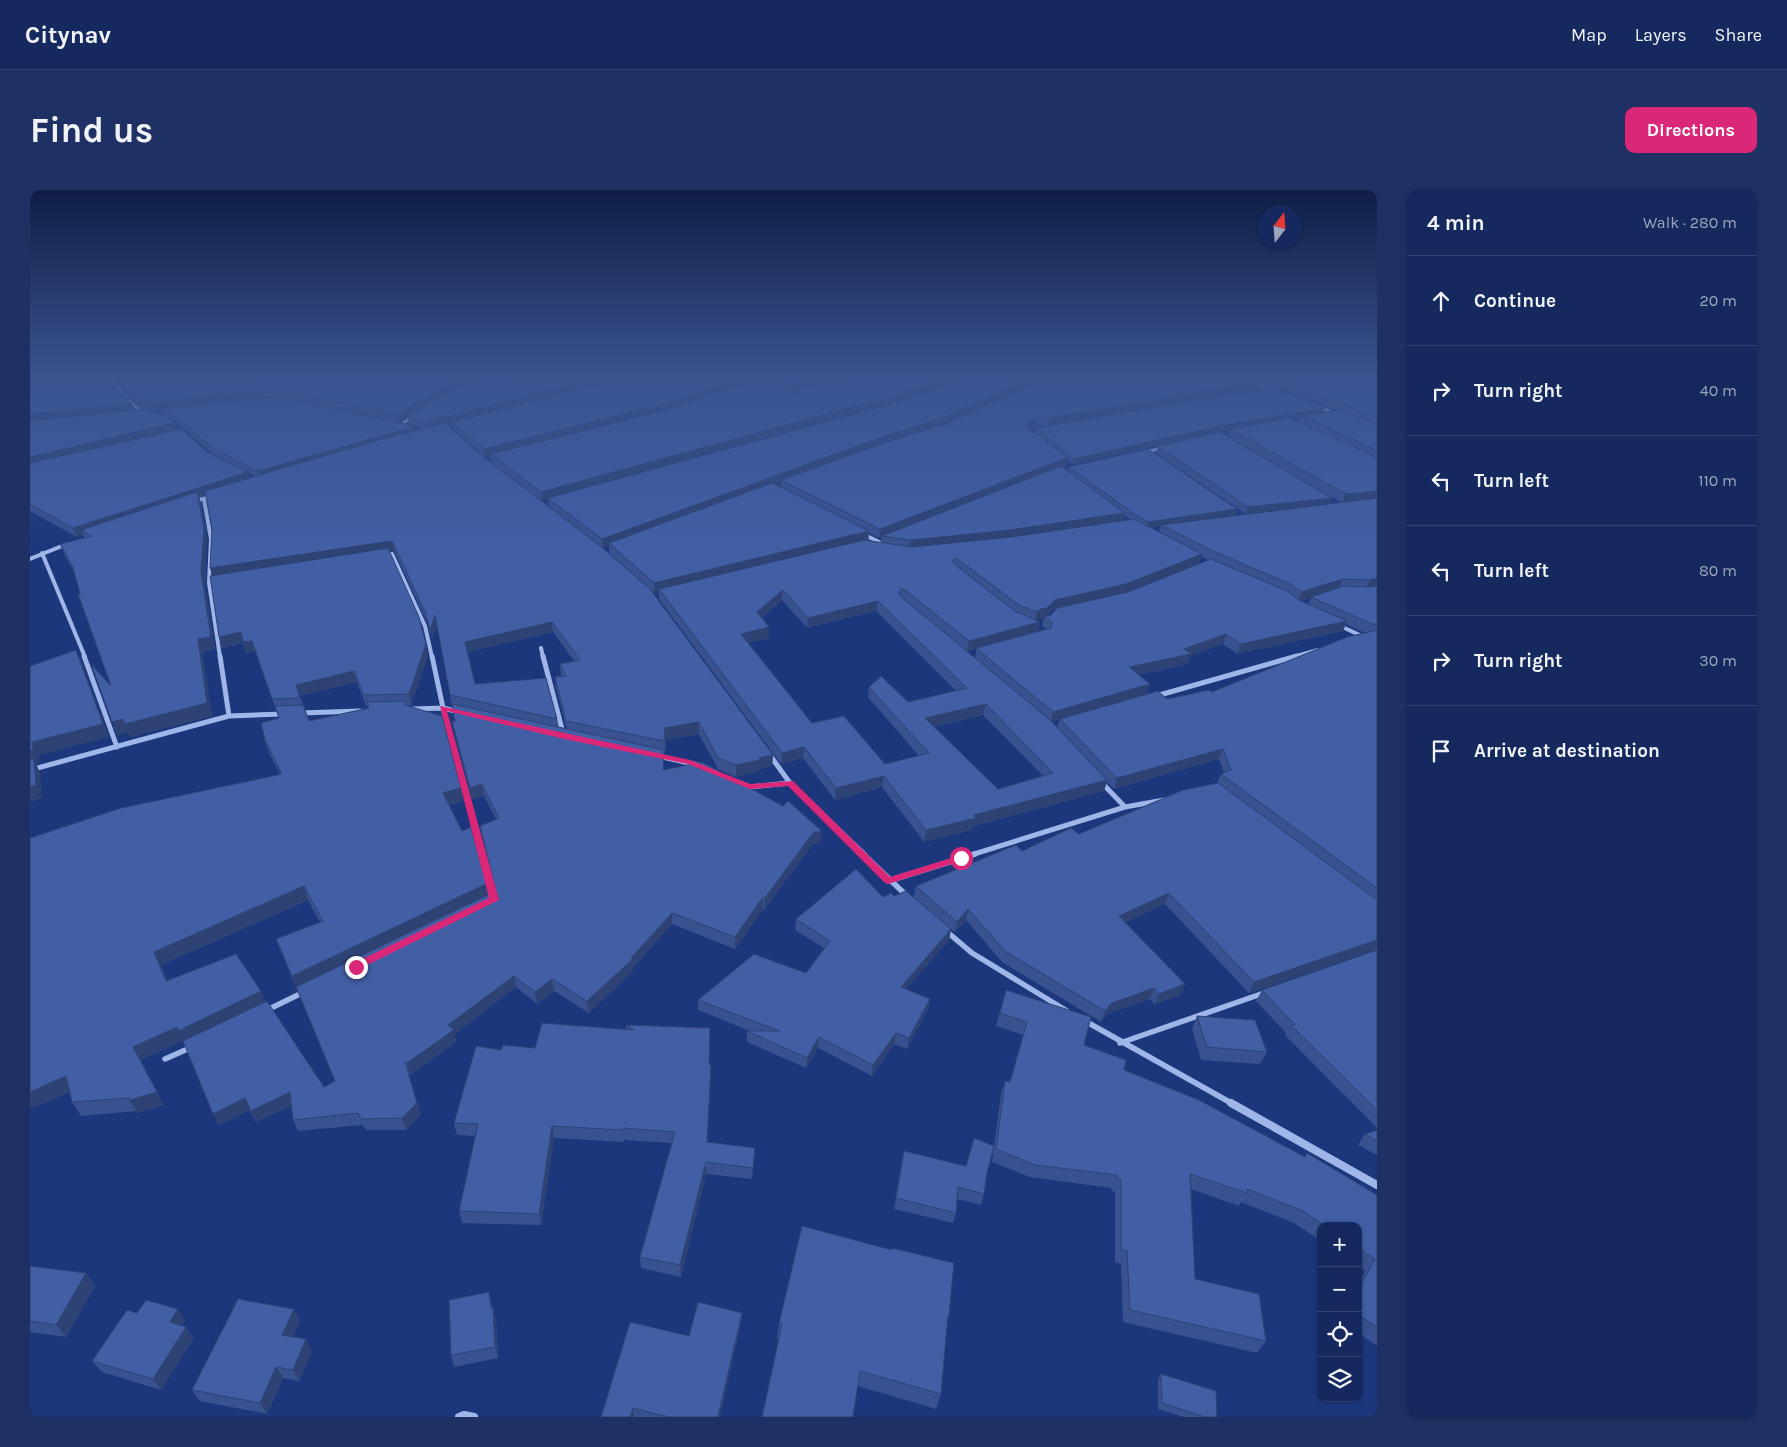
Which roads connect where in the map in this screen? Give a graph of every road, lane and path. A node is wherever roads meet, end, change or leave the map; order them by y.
1 (1165, 447) edge
2 (1147, 451) junction
3 (1137, 453) edge
4 (1155, 457) edge
5 (213, 495) edge
6 (204, 498) junction
7 (186, 504) edge
8 (854, 530) edge
9 (888, 539) edge
10 (73, 542) edge
11 (880, 542) junction
12 (873, 544) edge
13 (42, 554) junction
14 (382, 555) edge
15 (30, 559) edge
16 (219, 582) edge
17 (209, 584) junction
18 (1331, 622) edge
19 (1365, 637) junction
20 (1371, 637) edge
21 (1357, 639) edge
22 (541, 648) dead end
23 (1322, 649) edge
24 (1152, 697) edge
25 (443, 708) junction
26 (404, 709) edge
27 (365, 711) edge
28 (461, 712) edge
29 (297, 713) edge
30 (288, 714) edge
31 (229, 716) junction
32 (555, 734) edge
33 (117, 747) junction
34 (767, 752) edge
35 (651, 754) edge
36 (707, 769) edge
37 (30, 770) edge
38 (732, 780) edge
39 (1099, 781) edge
40 (790, 783) junction
41 (1170, 798) edge
42 (1125, 808) junction
43 (888, 881) junction
44 (909, 899) edge
45 (485, 904) edge
46 (937, 923) edge
47 (308, 990) edge
48 (1267, 992) edge
49 (263, 1012) edge
50 (1071, 1013) edge
51 (1079, 1018) edge
52 (201, 1042) edge
53 (1120, 1043) junction
54 (165, 1059) dead end
55 (1377, 1185) edge
56 (458, 1417) edge
57 (474, 1417) edge

1 - 2 street
2 - 3 street
2 - 4 street
5 - 6 street
6 - 7 street
6 - 17 street
8 - 11 street
9 - 11 street
10 - 13 street
11 - 12 street
13 - 15 street
13 - 33 street
14 - 25 street
16 - 17 street
17 - 31 street
18 - 19 street
19 - 20 street
19 - 21 street
22 - 32 street
23 - 24 street
25 - 26 street
25 - 28 street
25 - 45 street
27 - 29 street
30 - 31 street
31 - 33 street
33 - 37 street
34 - 40 street
35 - 36 street
38 - 40 street
39 - 42 street
40 - 43 street
41 - 42 street
42 - 43 street
43 - 44 street
46 - 50 street
47 - 49 street
48 - 53 street
51 - 53 street
52 - 54 street
53 - 55 street
56 - 57 street

